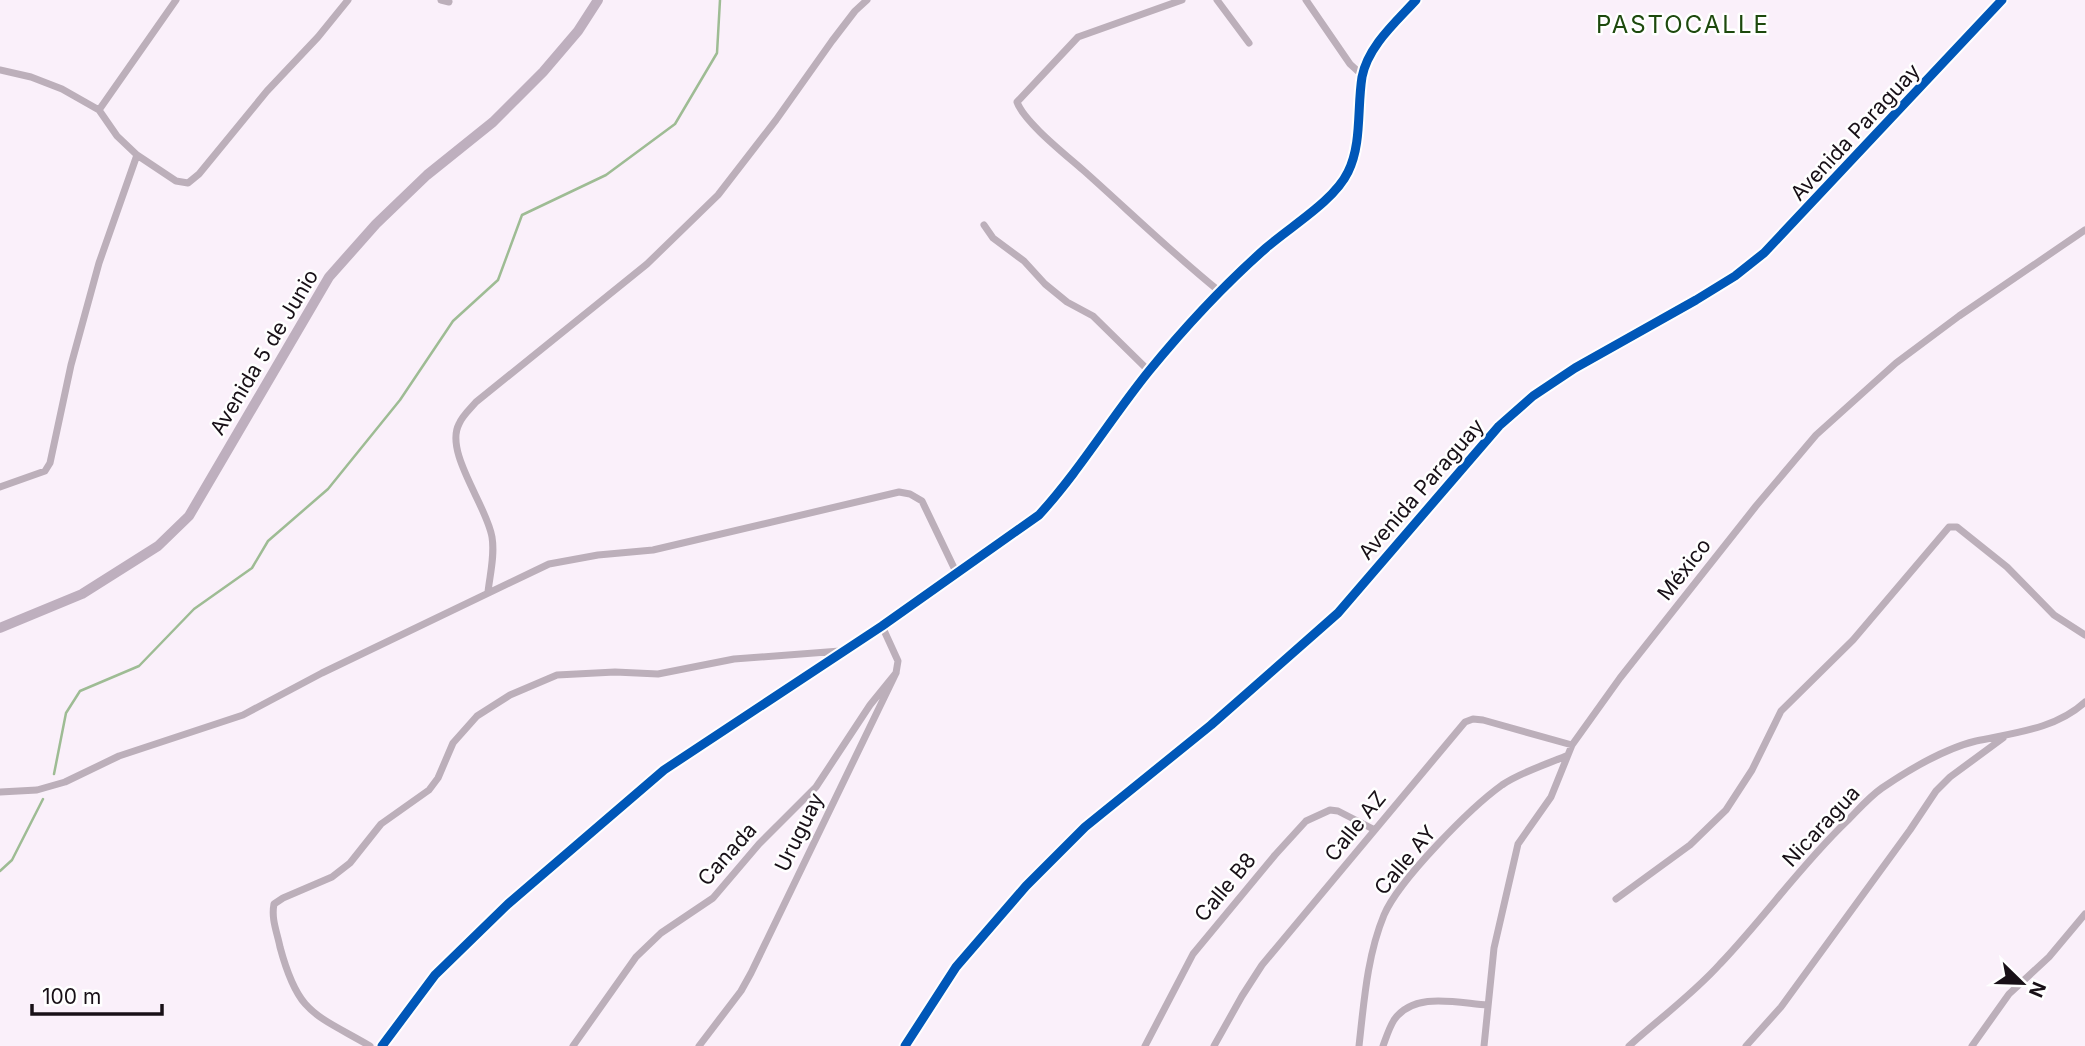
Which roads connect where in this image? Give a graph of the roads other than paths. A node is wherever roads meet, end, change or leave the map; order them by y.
1 (176, 0) edge
2 (348, 0) edge
3 (598, 0) edge
4 (867, 0) edge
5 (1182, 0) edge
6 (1217, 0) edge
7 (1306, 0) edge
8 (1416, 0) edge
9 (2002, 0) edge
10 (1249, 43) dead end
11 (0, 70) edge
12 (1363, 75) junction
13 (99, 110) junction
14 (137, 155) junction
15 (984, 225) dead end
16 (2085, 230) edge
17 (1219, 291) junction
18 (1149, 371) junction
19 (0, 487) edge
20 (957, 574) junction
21 (488, 592) junction
22 (882, 626) junction
23 (0, 628) edge
24 (2085, 635) edge
25 (841, 651) junction
26 (895, 673) junction
27 (2085, 702) edge
28 (2003, 737) junction
29 (1572, 745) junction
30 (1566, 756) junction
31 (0, 792) edge
32 (1373, 829) junction
33 (1616, 899) dead end
34 (2085, 914) edge
35 (1488, 1005) junction
36 (370, 1046) edge
37 (382, 1046) edge
38 (573, 1046) edge
39 (699, 1046) edge
40 (905, 1046) edge
41 (1145, 1046) edge
42 (1214, 1046) edge
43 (1359, 1046) edge
44 (1383, 1046) edge
45 (1484, 1046) edge
46 (1629, 1046) edge
47 (1746, 1046) edge
48 (1972, 1046) edge

1 - 13 street
2 - 14 street
3 - 23 main road, Avenida 5 de Junio
4 - 21 street
5 - 17 street
6 - 10 street
7 - 12 street
8 - 12 street
9 - 40 street, Avenida Paraguay
11 - 13 street
12 - 17 street
13 - 14 street
14 - 19 street
15 - 18 street
16 - 29 street, México
17 - 18 street
18 - 20 street
20 - 21 street
20 - 22 street
21 - 31 street
22 - 25 street
22 - 26 street
24 - 33 street
25 - 36 street
25 - 37 street
26 - 38 street, Canada
26 - 39 street, Uruguay
27 - 28 street, Nicaragua
28 - 46 street, Nicaragua
28 - 47 street
29 - 30 street, México
29 - 32 street, Calle AZ
30 - 35 street, México
30 - 43 street, Calle AY
32 - 41 street, Calle B8
32 - 42 street, Calle AZ
34 - 48 street
35 - 44 street
35 - 45 street, México

